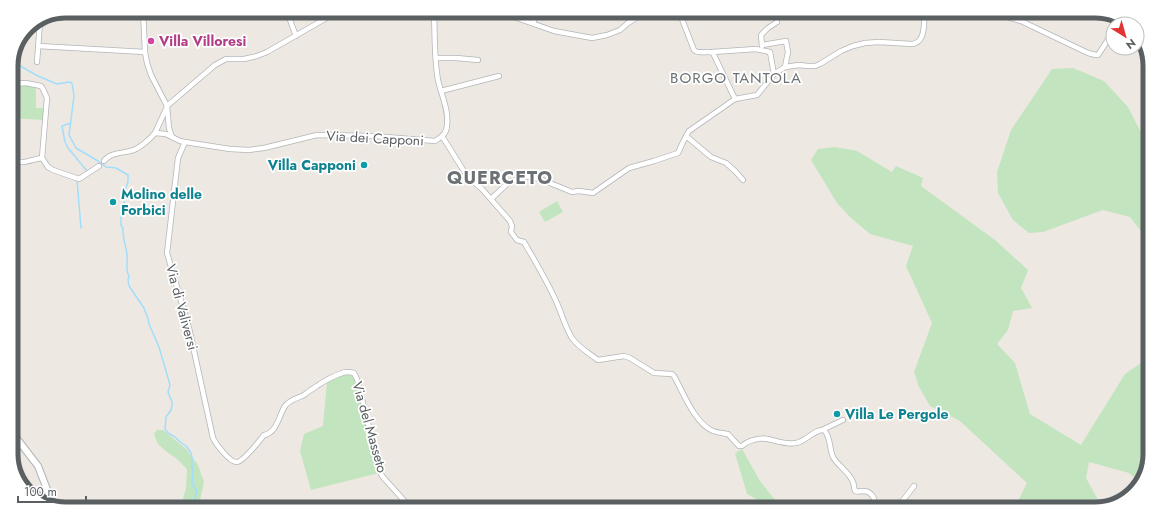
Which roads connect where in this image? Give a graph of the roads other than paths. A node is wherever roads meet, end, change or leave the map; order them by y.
1 (143, 18) edge
2 (289, 18) edge
3 (327, 18) edge
4 (434, 18) edge
5 (518, 18) edge
6 (534, 18) edge
7 (636, 18) edge
8 (682, 18) edge
9 (925, 18) edge
10 (1010, 18) edge
11 (777, 22) dead end
12 (533, 23) junction
13 (40, 26) edge
14 (296, 36) junction
15 (1105, 44) edge
16 (38, 46) junction
17 (762, 47) junction
18 (145, 52) junction
19 (712, 52) junction
20 (436, 58) junction
21 (478, 60) dead end
22 (38, 62) dead end
23 (786, 67) junction
24 (774, 74) junction
25 (499, 76) dead end
26 (18, 84) edge
27 (441, 91) junction
28 (735, 99) junction
29 (167, 106) junction
30 (155, 133) junction
31 (442, 136) junction
32 (686, 136) junction
33 (172, 137) junction
34 (185, 142) junction
35 (42, 158) junction
36 (104, 161) dead end
37 (18, 162) edge
38 (100, 166) dead end
39 (743, 180) dead end
40 (491, 199) junction
41 (843, 420) dead end
42 (824, 430) junction
43 (18, 440) edge
44 (236, 462) joint
45 (914, 486) dead end
46 (51, 499) edge
47 (405, 502) edge
48 (875, 502) edge
49 (902, 502) edge

1 - 18 street
2 - 14 street
3 - 14 street
4 - 20 street
5 - 12 street
6 - 12 street
7 - 12 street
8 - 19 street
9 - 23 street
10 - 15 street
11 - 17 street
13 - 16 street
14 - 29 street
16 - 18 street
16 - 22 street
17 - 19 street
17 - 23 street
17 - 24 street
18 - 29 street
19 - 28 street
20 - 21 street
20 - 27 street
23 - 24 street
24 - 28 street
25 - 27 street
26 - 35 street
27 - 31 street
28 - 32 street
29 - 30 street
29 - 33 street
30 - 33 street, Via dei Capponi
30 - 36 street
31 - 34 street, Via dei Capponi
31 - 40 street
32 - 39 street
32 - 40 street
33 - 34 street, Via dei Capponi
34 - 44 street, Via di Valiversi
35 - 37 street
35 - 38 street
40 - 42 street
41 - 42 street
42 - 48 street
43 - 46 street
44 - 47 street, Via del Masseto
45 - 49 street

